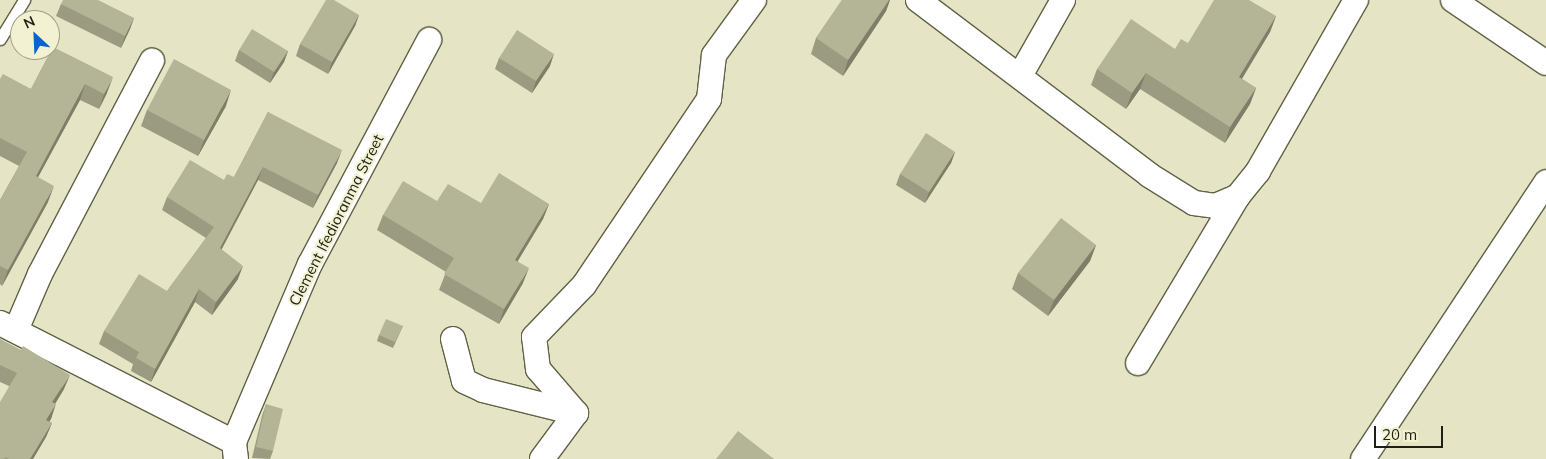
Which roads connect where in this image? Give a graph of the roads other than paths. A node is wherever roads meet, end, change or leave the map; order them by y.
1 (24, 0) edge
2 (754, 0) edge
3 (918, 0) edge
4 (1064, 0) edge
5 (1356, 0) edge
6 (1453, 0) edge
7 (0, 40) edge
8 (429, 40) dead end
9 (152, 61) dead end
10 (1546, 63) edge
11 (1021, 74) junction
12 (1546, 182) edge
13 (1238, 196) junction
14 (8, 327) edge
15 (453, 339) dead end
16 (1138, 363) dead end
17 (576, 413) junction
18 (235, 450) edge
19 (542, 459) edge
20 (1363, 459) edge

1 - 7 lane
2 - 17 street
3 - 11 street
4 - 11 street
5 - 13 street
6 - 10 street
8 - 18 street, Clement Ifedioranma Street
9 - 14 street
11 - 13 street
12 - 20 street
13 - 16 street
14 - 18 street
15 - 17 street
17 - 19 street

